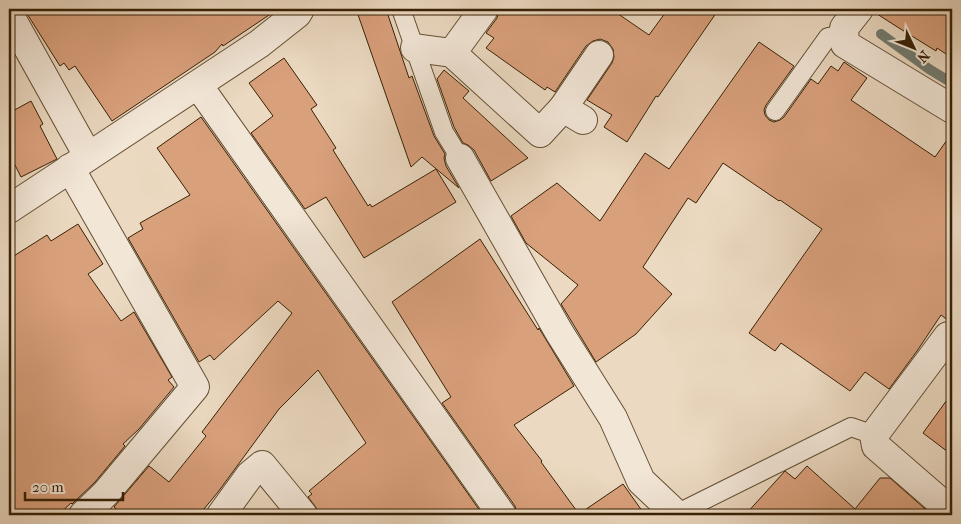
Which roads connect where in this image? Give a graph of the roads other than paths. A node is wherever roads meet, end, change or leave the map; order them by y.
1 (401, 9) edge
2 (484, 9) edge
3 (859, 9) edge
4 (296, 10) edge
5 (9, 14) edge
6 (845, 34) junction
7 (415, 48) junction
8 (452, 53) junction
9 (599, 55) dead end
10 (198, 85) junction
11 (952, 109) edge
12 (775, 111) dead end
13 (460, 158) joint
14 (79, 162) junction
15 (9, 209) edge
16 (952, 340) edge
17 (874, 435) junction
18 (952, 512) edge
19 (83, 515) edge
20 (221, 515) edge
21 (303, 515) edge
22 (502, 515) edge
23 (675, 515) edge

1 - 7 lane
2 - 8 street
3 - 6 street
4 - 10 street
5 - 14 street
6 - 11 street
6 - 12 lane
7 - 8 street
7 - 13 lane
8 - 9 street
10 - 14 street
10 - 22 street
13 - 23 street
14 - 15 street
14 - 19 street
16 - 17 street
17 - 18 street
17 - 23 lane
20 - 21 street

